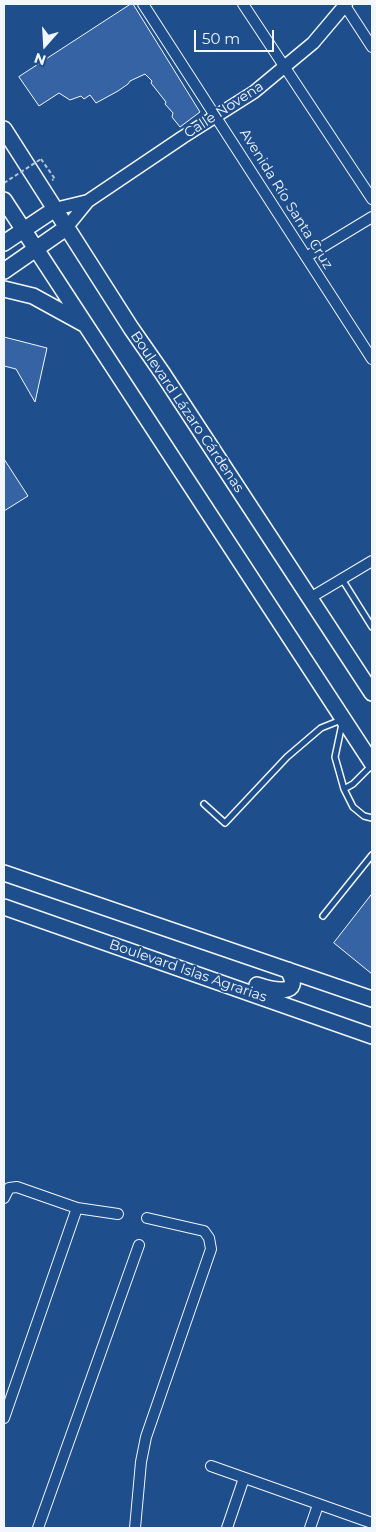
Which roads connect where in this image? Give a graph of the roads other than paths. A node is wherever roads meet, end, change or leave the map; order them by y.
1 (144, 4) edge
2 (243, 4) edge
3 (345, 4) edge
4 (372, 47) edge
5 (284, 68) junction
6 (217, 117) junction
7 (4, 129) edge
8 (372, 199) edge
9 (4, 200) edge
10 (88, 201) junction
11 (4, 205) edge
12 (55, 208) junction
13 (372, 217) edge
14 (66, 228) junction
15 (24, 229) junction
16 (4, 243) edge
17 (37, 248) junction
18 (306, 257) junction
19 (4, 272) edge
20 (4, 289) edge
21 (87, 326) junction
22 (372, 359) edge
23 (372, 561) edge
24 (342, 579) junction
25 (310, 598) junction
26 (372, 627) edge
27 (372, 693) edge
28 (344, 719) junction
29 (372, 764) edge
30 (344, 789) junction
31 (204, 804) dead end
32 (372, 818) edge
33 (372, 855) edge
34 (4, 873) edge
35 (4, 907) edge
36 (323, 916) dead end
37 (288, 970) junction
38 (194, 974) junction
39 (372, 999) edge
40 (372, 1036) edge
41 (4, 1198) edge
42 (76, 1208) junction
43 (118, 1214) dead end
44 (147, 1218) dead end
45 (139, 1244) dead end
46 (4, 1418) edge
47 (212, 1466) dead end
48 (244, 1478) junction
49 (318, 1504) junction
50 (372, 1524) edge
51 (38, 1528) edge
52 (135, 1528) edge
53 (227, 1528) edge
54 (310, 1528) edge

1 - 6 street, Avenida Río Santa Cruz
2 - 5 street
3 - 4 street
3 - 5 street, Calle Novena
5 - 6 street, Calle Novena
5 - 8 street
6 - 10 street, Calle Novena
6 - 18 street, Avenida Río Santa Cruz
7 - 12 main road, Boulevard Lázaro Cárdenas
9 - 11 main road
9 - 15 main road
10 - 12 street, Calle Novena
10 - 14 street, Calle Novena
12 - 14 main road, Boulevard Lázaro Cárdenas
12 - 15 main road, Calle Novena
13 - 18 street
14 - 17 main road, Calle Novena
14 - 25 main road, Boulevard Lázaro Cárdenas
15 - 16 main road, Calle Novena
15 - 17 main road
17 - 19 main road, Calle Novena
17 - 21 main road
18 - 22 street, Avenida Río Santa Cruz
20 - 21 main road
21 - 28 main road
23 - 24 street
24 - 25 street
24 - 26 lane
25 - 27 main road, Boulevard Lázaro Cárdenas
28 - 29 main road
28 - 30 lane
28 - 31 lane
29 - 30 lane
30 - 32 lane
33 - 36 lane
34 - 37 main road
35 - 38 main road, Boulevard Islas Agrarias
37 - 38 main road
37 - 39 main road
38 - 40 main road, Boulevard Islas Agrarias
41 - 42 street
42 - 43 street
42 - 46 street
44 - 52 street
45 - 51 street
47 - 48 street
48 - 49 street
48 - 53 street
49 - 50 street
49 - 54 street

